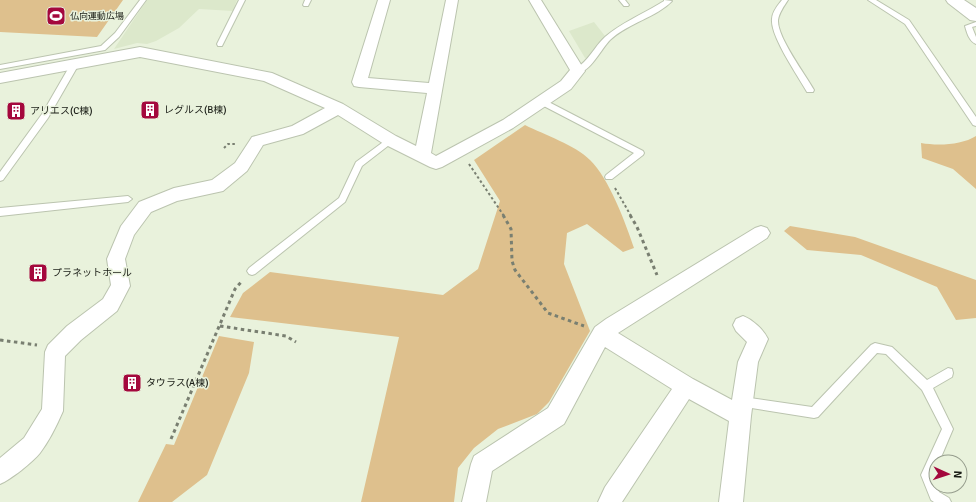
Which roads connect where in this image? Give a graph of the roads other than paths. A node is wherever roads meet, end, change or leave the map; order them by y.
1 (143, 0) edge
2 (242, 0) edge
3 (384, 0) edge
4 (452, 0) edge
5 (535, 0) edge
6 (667, 0) edge
7 (785, 0) edge
8 (871, 0) edge
9 (954, 0) edge
10 (976, 16) edge
11 (976, 24) edge
12 (976, 42) edge
13 (220, 44) dead end
14 (75, 64) junction
15 (0, 67) edge
16 (578, 71) junction
17 (0, 78) edge
18 (435, 89) junction
19 (810, 90) dead end
20 (541, 101) junction
21 (338, 108) junction
22 (976, 123) edge
23 (390, 140) junction
24 (422, 156) junction
25 (609, 177) road end
26 (0, 178) edge
27 (128, 198) dead end
28 (0, 212) edge
29 (761, 233) dead end
30 (252, 271) road end
31 (743, 325) dead end
32 (602, 334) junction
33 (948, 373) dead end
34 (686, 386) junction
35 (926, 386) junction
36 (741, 409) junction
37 (0, 473) edge
38 (477, 501) edge
39 (610, 502) edge
40 (731, 502) edge
41 (945, 502) edge

1 - 15 lane
2 - 13 lane
3 - 18 street
4 - 18 street
5 - 16 street
6 - 16 lane
7 - 19 lane
8 - 22 lane
9 - 10 street
11 - 12 lane
14 - 17 street
14 - 21 street
14 - 26 lane
16 - 20 street
18 - 24 street
20 - 24 street
20 - 25 lane
21 - 23 street
21 - 37 street
23 - 24 street
23 - 30 lane
27 - 28 lane
29 - 32 street
31 - 36 street
32 - 34 street
32 - 38 street
33 - 35 lane
34 - 36 street
34 - 39 street
35 - 36 lane
35 - 41 lane
36 - 40 street

